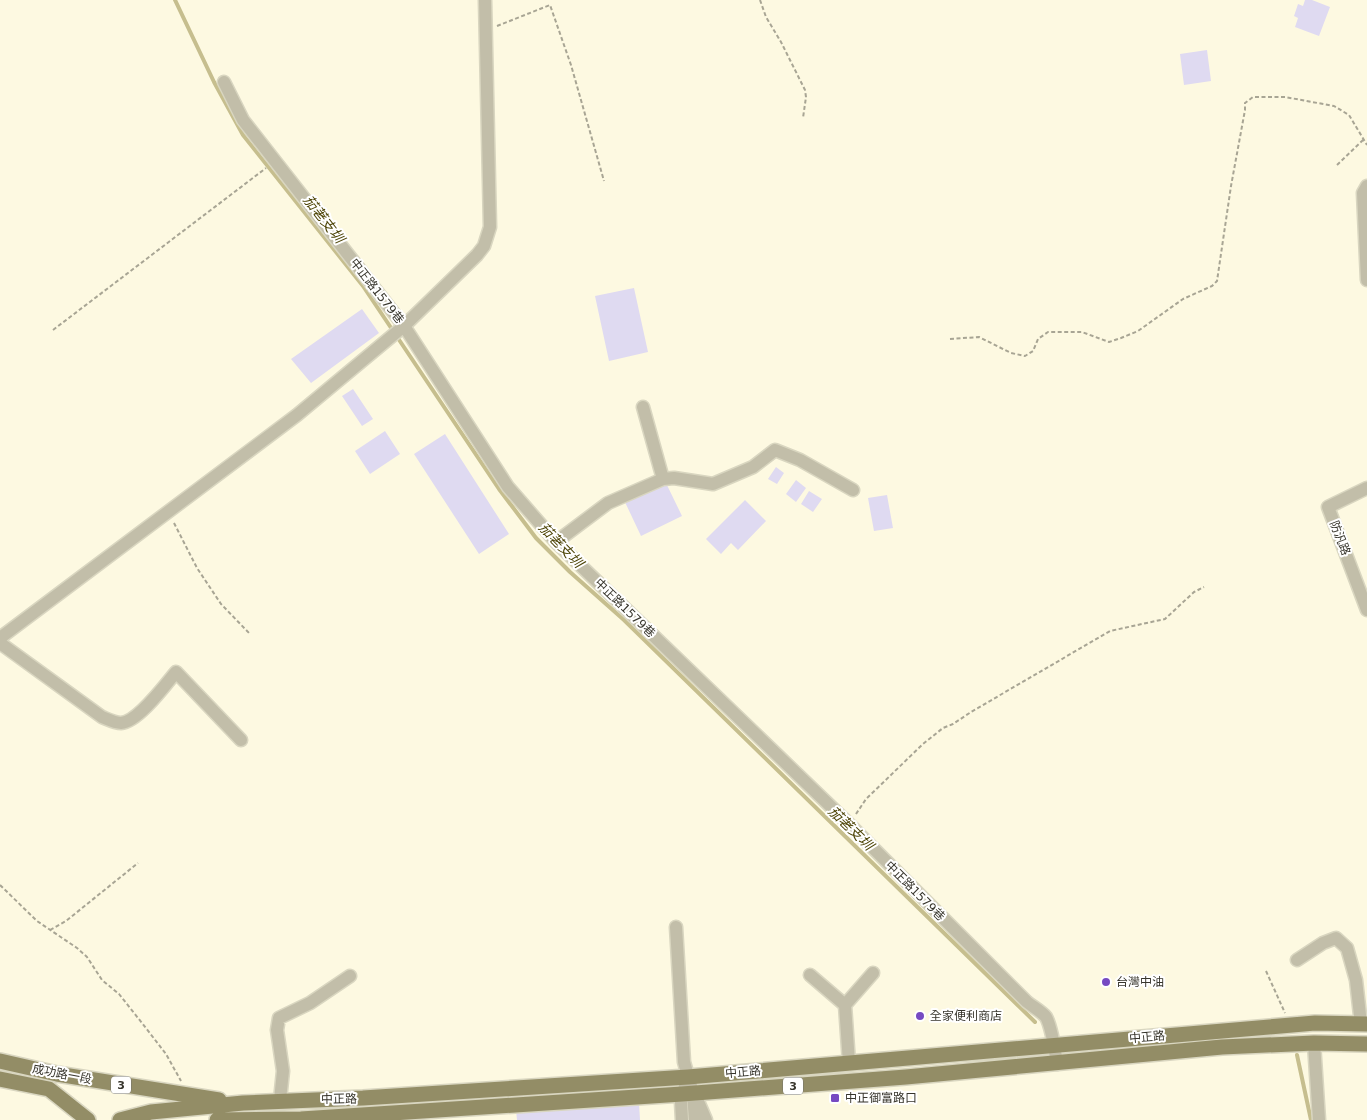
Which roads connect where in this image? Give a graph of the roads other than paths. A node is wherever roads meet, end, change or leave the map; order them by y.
1 (485, 0) edge
2 (224, 82) dead end
3 (1367, 186) edge
4 (1367, 280) edge
5 (404, 326) junction
6 (643, 407) dead end
7 (662, 479) junction
8 (1367, 488) edge
9 (853, 490) dead end
10 (556, 542) junction
11 (1367, 610) edge
12 (0, 638) edge
13 (0, 643) edge
14 (242, 740) dead end
15 (676, 927) dead end
16 (1296, 960) dead end
17 (873, 973) dead end
18 (810, 975) dead end
19 (350, 976) dead end
20 (845, 1005) junction
21 (1364, 1024) edge
22 (1314, 1043) junction
23 (1367, 1044) edge
24 (1054, 1046) junction
25 (0, 1061) edge
26 (849, 1064) junction
27 (1057, 1064) junction
28 (688, 1076) junction
29 (0, 1079) edge
30 (687, 1094) junction
31 (280, 1100) junction
32 (243, 1103) junction
33 (88, 1120) edge
34 (120, 1120) edge
35 (218, 1120) edge
36 (682, 1120) edge
37 (695, 1120) edge
38 (706, 1120) edge
39 (1319, 1120) edge

1 - 5 street
2 - 5 street, 中正路1579巷
3 - 4 street
5 - 10 street, 中正路1579巷
5 - 12 street
6 - 7 street
7 - 9 street
7 - 10 street
8 - 11 street, 防汎路
10 - 24 street, 中正路1579巷
13 - 14 street
15 - 28 street
16 - 21 street
17 - 20 street
18 - 20 street
19 - 31 street
20 - 26 street
21 - 24 main road, 中正路 / 3
22 - 23 main road, 中正路 / 3
22 - 27 main road, 中正路 / 3
22 - 39 street
24 - 26 main road, 中正路 / 3
24 - 27 street, 中正路1579巷
25 - 32 main road, 成功路一段 / 3
26 - 28 main road, 中正路 / 3
27 - 30 main road, 中正路 / 3
28 - 30 street
28 - 31 main road, 中正路 / 3
29 - 33 main road, 成功路一段
30 - 35 main road, 中正路 / 3
30 - 36 street
30 - 37 street
30 - 38 street
31 - 32 main road, 中正路 / 3
32 - 34 main road, 中正路 / 3

